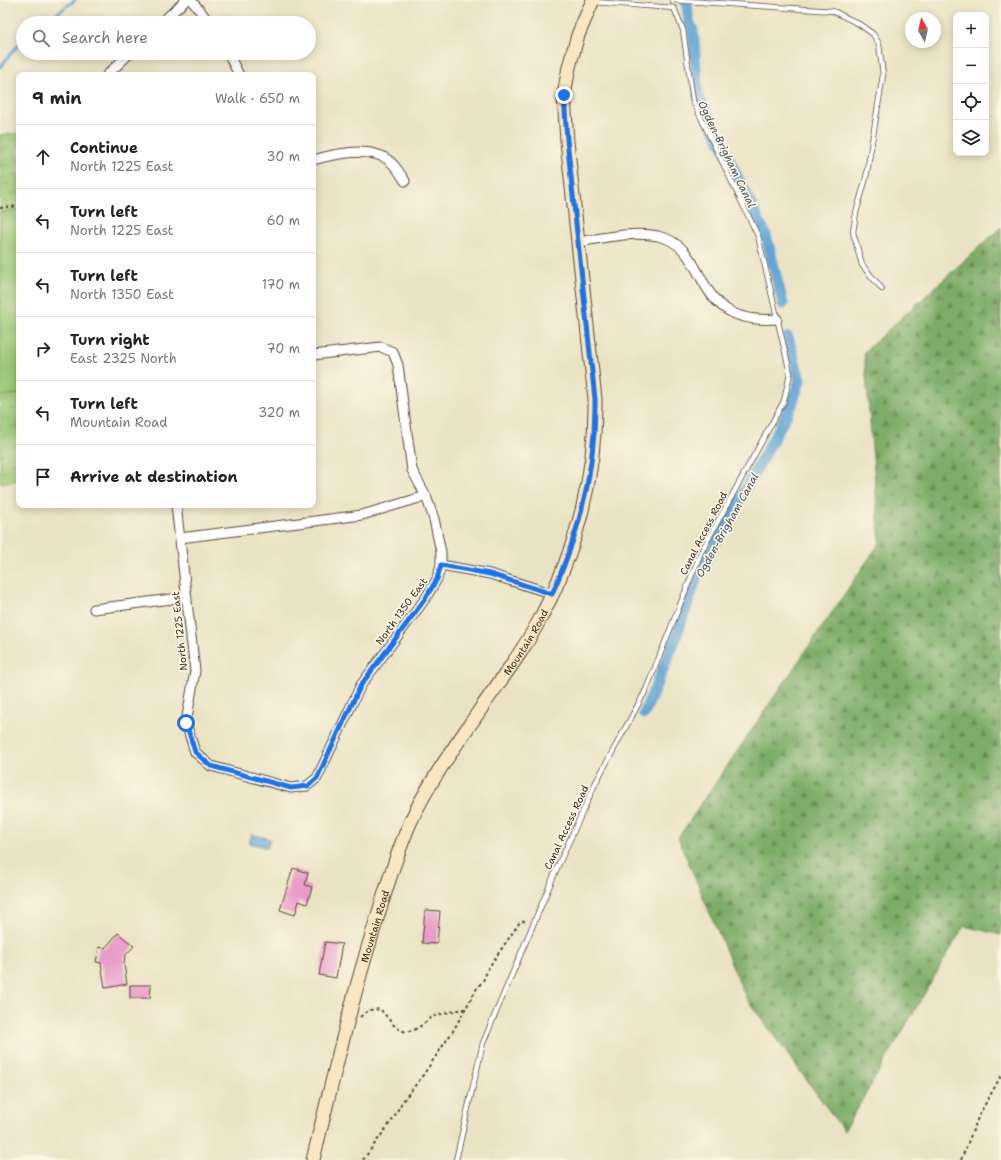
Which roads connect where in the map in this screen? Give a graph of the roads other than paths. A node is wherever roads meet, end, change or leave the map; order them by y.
1 (186, 0) edge
2 (191, 0) edge
3 (672, 0) edge
4 (676, 0) edge
5 (593, 1) edge
6 (169, 16) edge
7 (204, 16) edge
8 (123, 60) edge
9 (232, 60) edge
10 (110, 72) edge
11 (238, 72) edge
12 (316, 159) edge
13 (404, 181) dead end
14 (578, 242) junction
15 (882, 289) dead end
16 (777, 319) junction
17 (316, 354) edge
18 (426, 496) junction
19 (176, 508) edge
20 (180, 538) junction
21 (441, 565) junction
22 (552, 594) junction
23 (187, 597) junction
24 (94, 609) dead end
25 (308, 786) joint
26 (313, 1160) edge
27 (456, 1160) edge

1 - 6 street
2 - 7 street
3 - 4 lane
4 - 15 lane
5 - 14 street, Mountain Road
5 - 16 lane, Canal Access Road
8 - 10 street
9 - 11 street
12 - 13 street
14 - 16 street
14 - 22 street, Mountain Road
16 - 27 lane, Canal Access Road
17 - 18 street, North 1350 East
18 - 20 street
18 - 21 street, North 1350 East
19 - 20 street, North 1225 East
20 - 23 street, North 1225 East
21 - 22 street
21 - 25 street, North 1350 East
22 - 26 street, Mountain Road
23 - 24 street
23 - 25 street, North 1225 East

